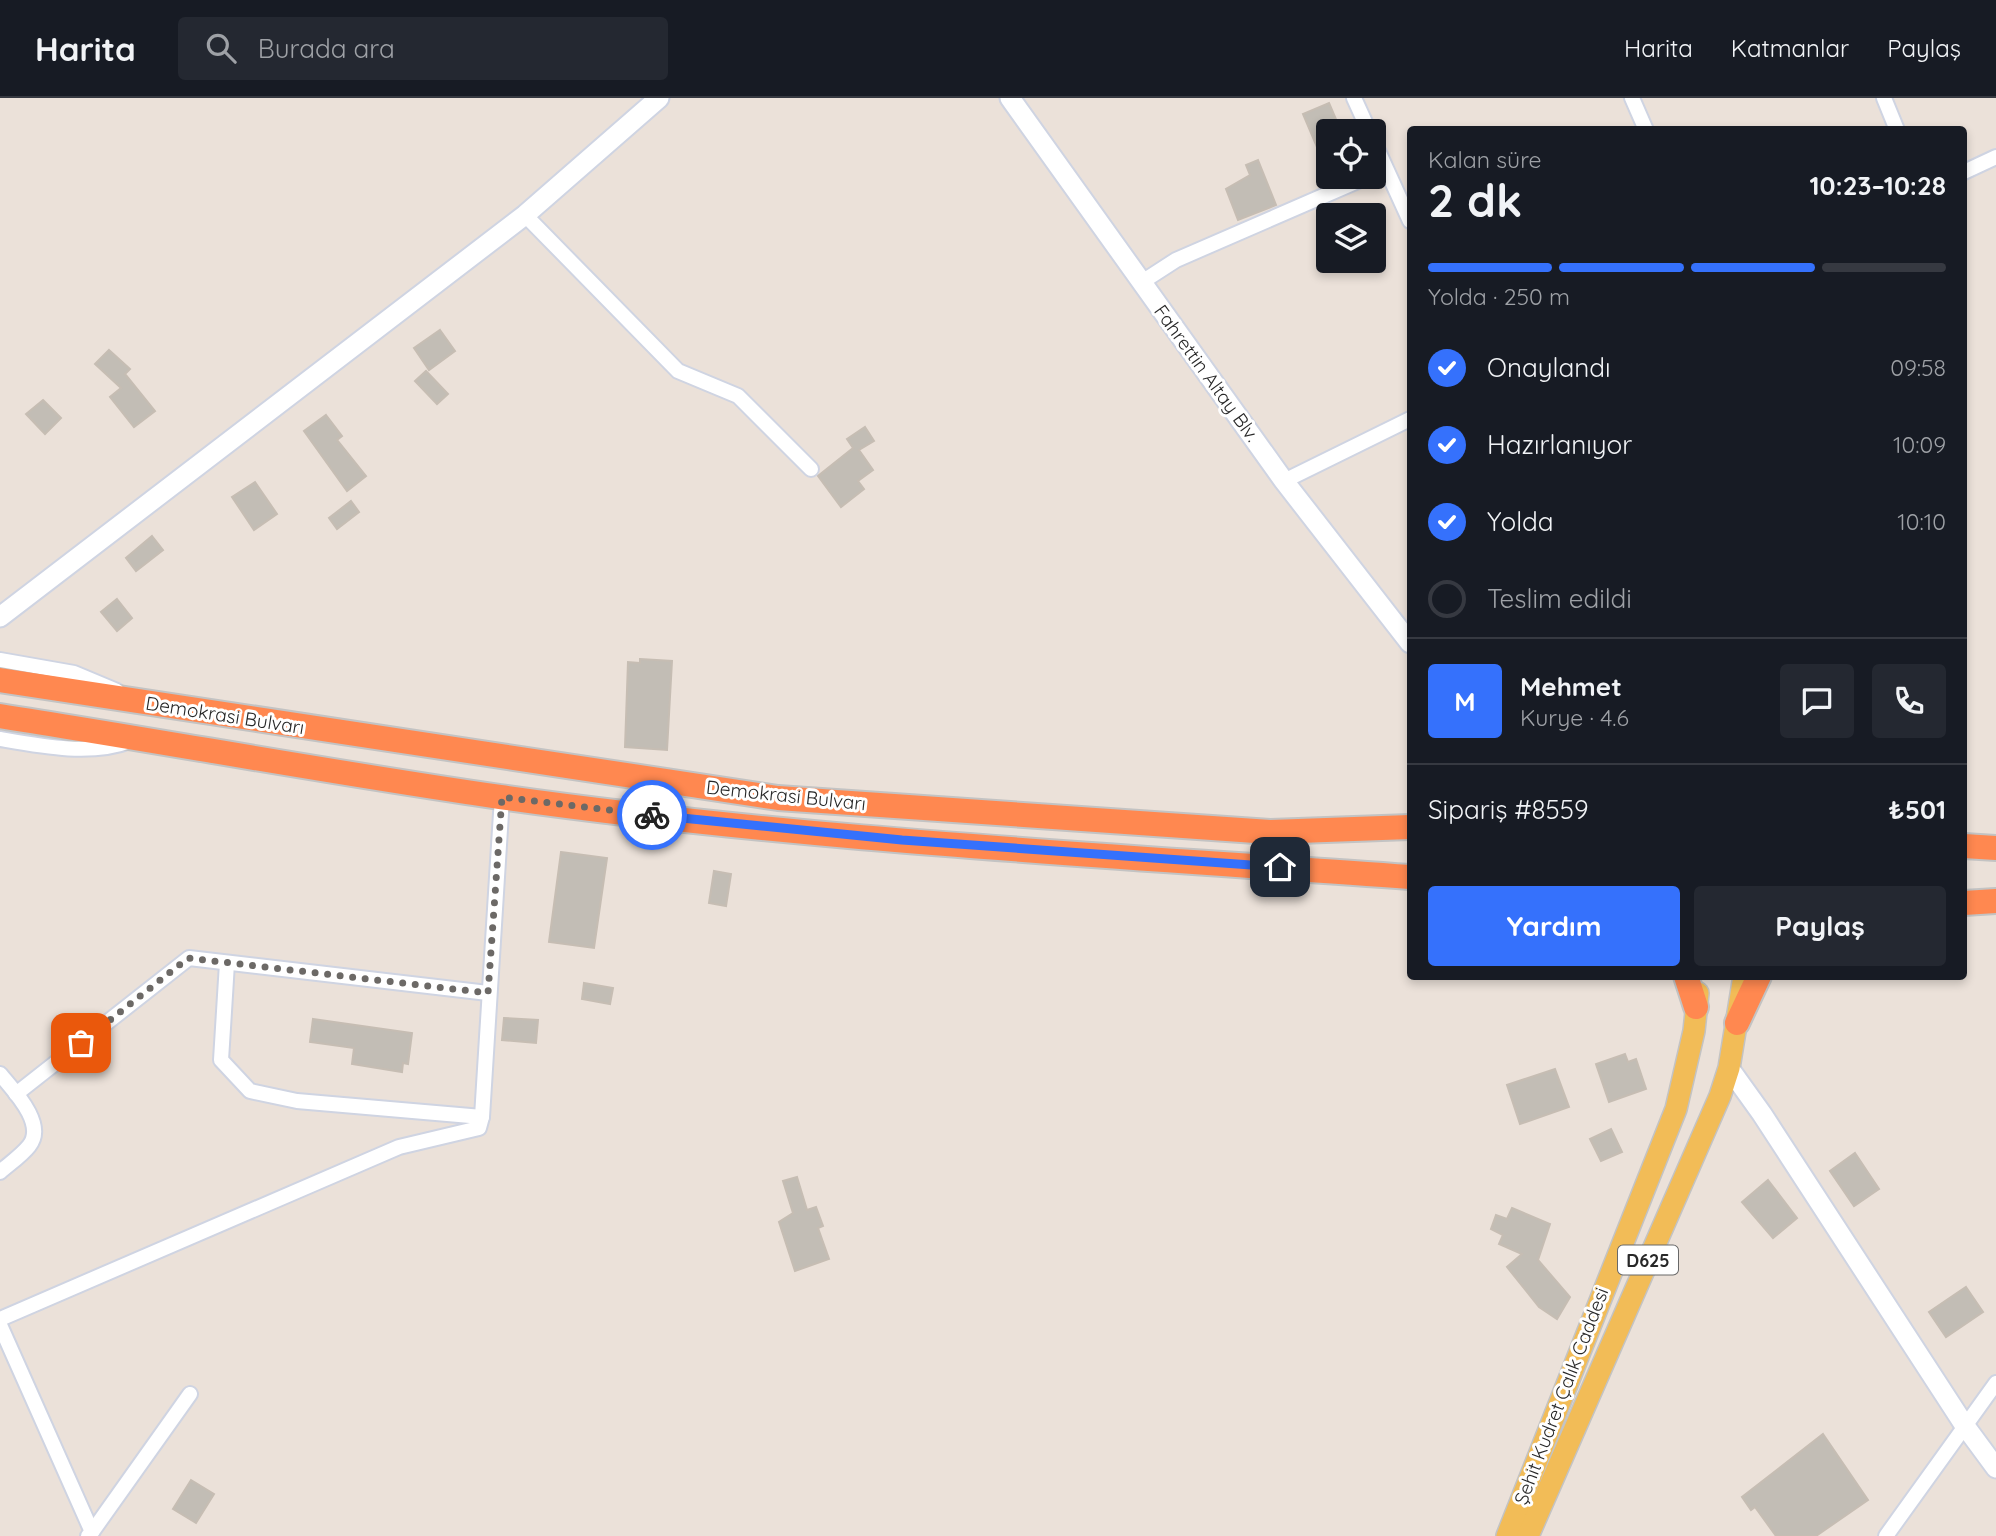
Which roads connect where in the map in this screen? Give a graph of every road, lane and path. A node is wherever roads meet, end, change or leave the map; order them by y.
1 (659, 98) edge
2 (1010, 98) edge
3 (1354, 98) edge
4 (1632, 98) edge
5 (1884, 98) edge
6 (1364, 119) edge
7 (1644, 126) edge
8 (1895, 126) edge
9 (1996, 158) edge
10 (1967, 171) edge
11 (1386, 181) edge
12 (1339, 189) edge
13 (525, 215) junction
14 (1407, 216) edge
15 (1142, 282) junction
16 (1407, 420) edge
17 (811, 469) dead end
18 (1284, 481) junction
19 (0, 617) edge
20 (1407, 639) edge
21 (0, 660) edge
22 (0, 680) edge
23 (132, 701) junction
24 (0, 716) edge
25 (139, 738) junction
26 (0, 739) edge
27 (502, 797) junction
28 (1407, 827) edge
29 (1967, 846) edge
30 (1996, 848) edge
31 (1407, 877) edge
32 (1996, 901) edge
33 (1967, 903) edge
34 (227, 963) junction
35 (1687, 980) edge
36 (1697, 980) edge
37 (1743, 980) edge
38 (1757, 980) edge
39 (488, 993) junction
40 (1696, 1007) junction
41 (1737, 1023) junction
42 (1728, 1068) junction
43 (0, 1074) edge
44 (16, 1094) junction
45 (482, 1117) junction
46 (0, 1172) edge
47 (0, 1319) edge
48 (0, 1325) edge
49 (1996, 1383) edge
50 (190, 1394) dead end
51 (1965, 1426) junction
52 (1996, 1468) edge
53 (90, 1534) edge
54 (1507, 1536) edge
55 (1528, 1536) edge
56 (1886, 1536) edge

1 - 13 street
2 - 15 street, Fahrettin Altay Blv.
3 - 6 street
4 - 7 street
5 - 8 street
9 - 10 street
11 - 14 street
12 - 15 street
13 - 17 street
13 - 19 street
15 - 18 street, Fahrettin Altay Blv.
16 - 18 street
18 - 20 street, Fahrettin Altay Blv.
21 - 23 street
22 - 23 highway, Demokrasi Bulvarı
23 - 28 highway, Demokrasi Bulvarı
24 - 25 highway, Demokrasi Bulvarı
25 - 26 street
25 - 27 highway, Demokrasi Bulvarı
27 - 31 highway, Demokrasi Bulvarı
27 - 39 street
29 - 30 highway
32 - 33 highway
34 - 39 street
34 - 44 street
34 - 45 street
35 - 40 highway
36 - 40 main road, Şehit Kudret Çalık Caddesi / D625
37 - 41 main road, Şehit Kudret Çalık Caddesi / D625
38 - 41 highway
39 - 45 street
40 - 54 main road, Şehit Kudret Çalık Caddesi / D625
41 - 42 main road, Şehit Kudret Çalık Caddesi / D625
42 - 51 street
42 - 55 main road, Şehit Kudret Çalık Caddesi / D625
43 - 44 street
44 - 46 street
45 - 47 street
48 - 53 street
49 - 51 street
50 - 53 street
51 - 52 street
51 - 56 street

